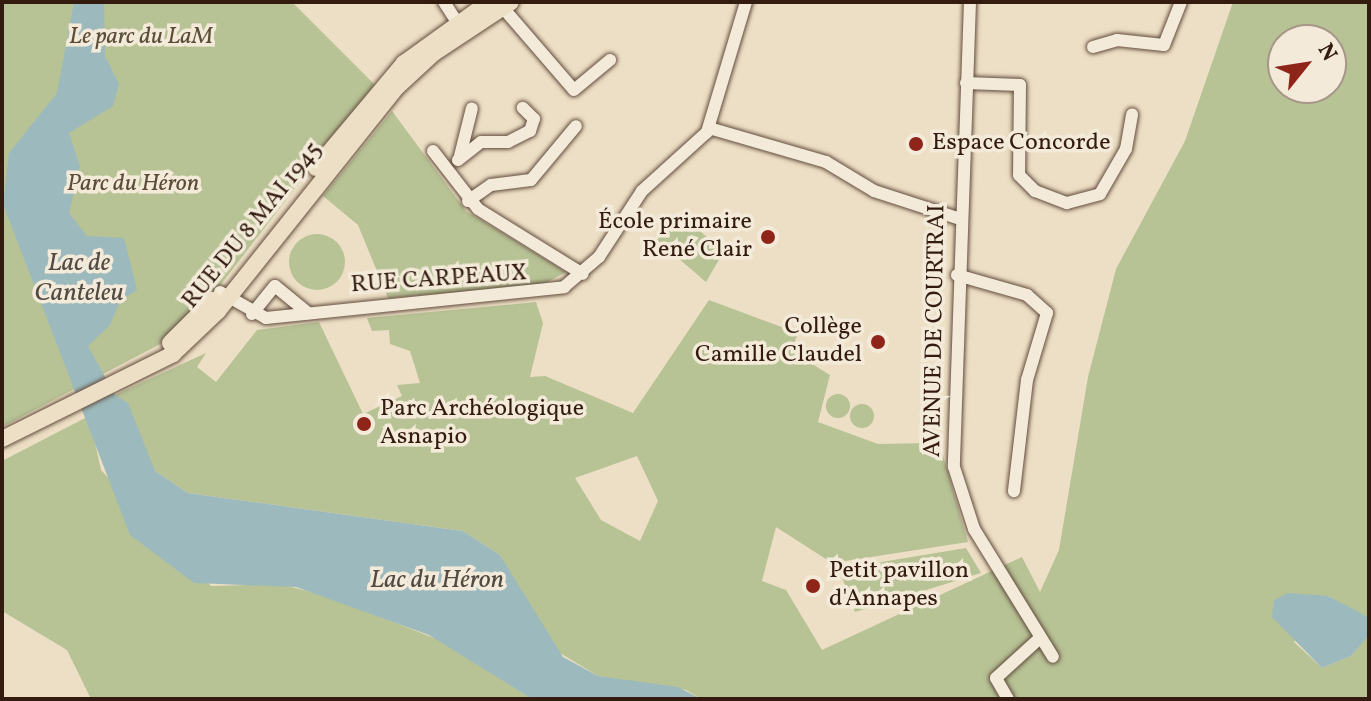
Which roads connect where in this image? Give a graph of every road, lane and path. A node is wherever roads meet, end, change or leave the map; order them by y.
1 (444, 2) edge
2 (746, 2) edge
3 (755, 2) edge
4 (970, 2) edge
5 (1181, 2) edge
6 (500, 3) edge
7 (742, 17) junction
8 (460, 27) junction
9 (1093, 47) dead end
10 (610, 60) dead end
11 (966, 83) junction
12 (472, 108) dead end
13 (523, 108) dead end
14 (1132, 115) dead end
15 (576, 126) dead end
16 (709, 128) junction
17 (433, 151) dead end
18 (458, 160) junction
19 (447, 172) junction
20 (468, 201) junction
21 (960, 219) junction
22 (583, 274) junction
23 (957, 275) junction
24 (224, 295) junction
25 (308, 313) junction
26 (252, 314) junction
27 (74, 401) junction
28 (2, 431) edge
29 (2, 439) edge
30 (1014, 491) dead end
31 (1040, 638) junction
32 (1053, 657) dead end
33 (1008, 699) edge

1 - 8 street
2 - 7 street
3 - 7 street
4 - 11 street, AVENUE DE COURTRAI
5 - 9 street
6 - 8 main road, RUE DU 8 MAI 1945
6 - 10 street
7 - 16 street
8 - 24 main road, RUE DU 8 MAI 1945
11 - 14 street
11 - 21 street, AVENUE DE COURTRAI
12 - 18 street
13 - 18 street
15 - 20 street
16 - 21 street
16 - 22 street
17 - 19 street
18 - 19 street
19 - 20 street
20 - 22 street
21 - 23 street, AVENUE DE COURTRAI
22 - 25 street, RUE CARPEAUX
23 - 30 street
23 - 31 street, AVENUE DE COURTRAI
24 - 26 street
24 - 27 main road, RUE DU 8 MAI 1945
25 - 26 street, RUE CARPEAUX
25 - 26 street
27 - 28 main road, RUE DU 8 MAI 1945
27 - 29 main road, RUE DU 8 MAI 1945
31 - 32 street, AVENUE DE COURTRAI
31 - 33 street

